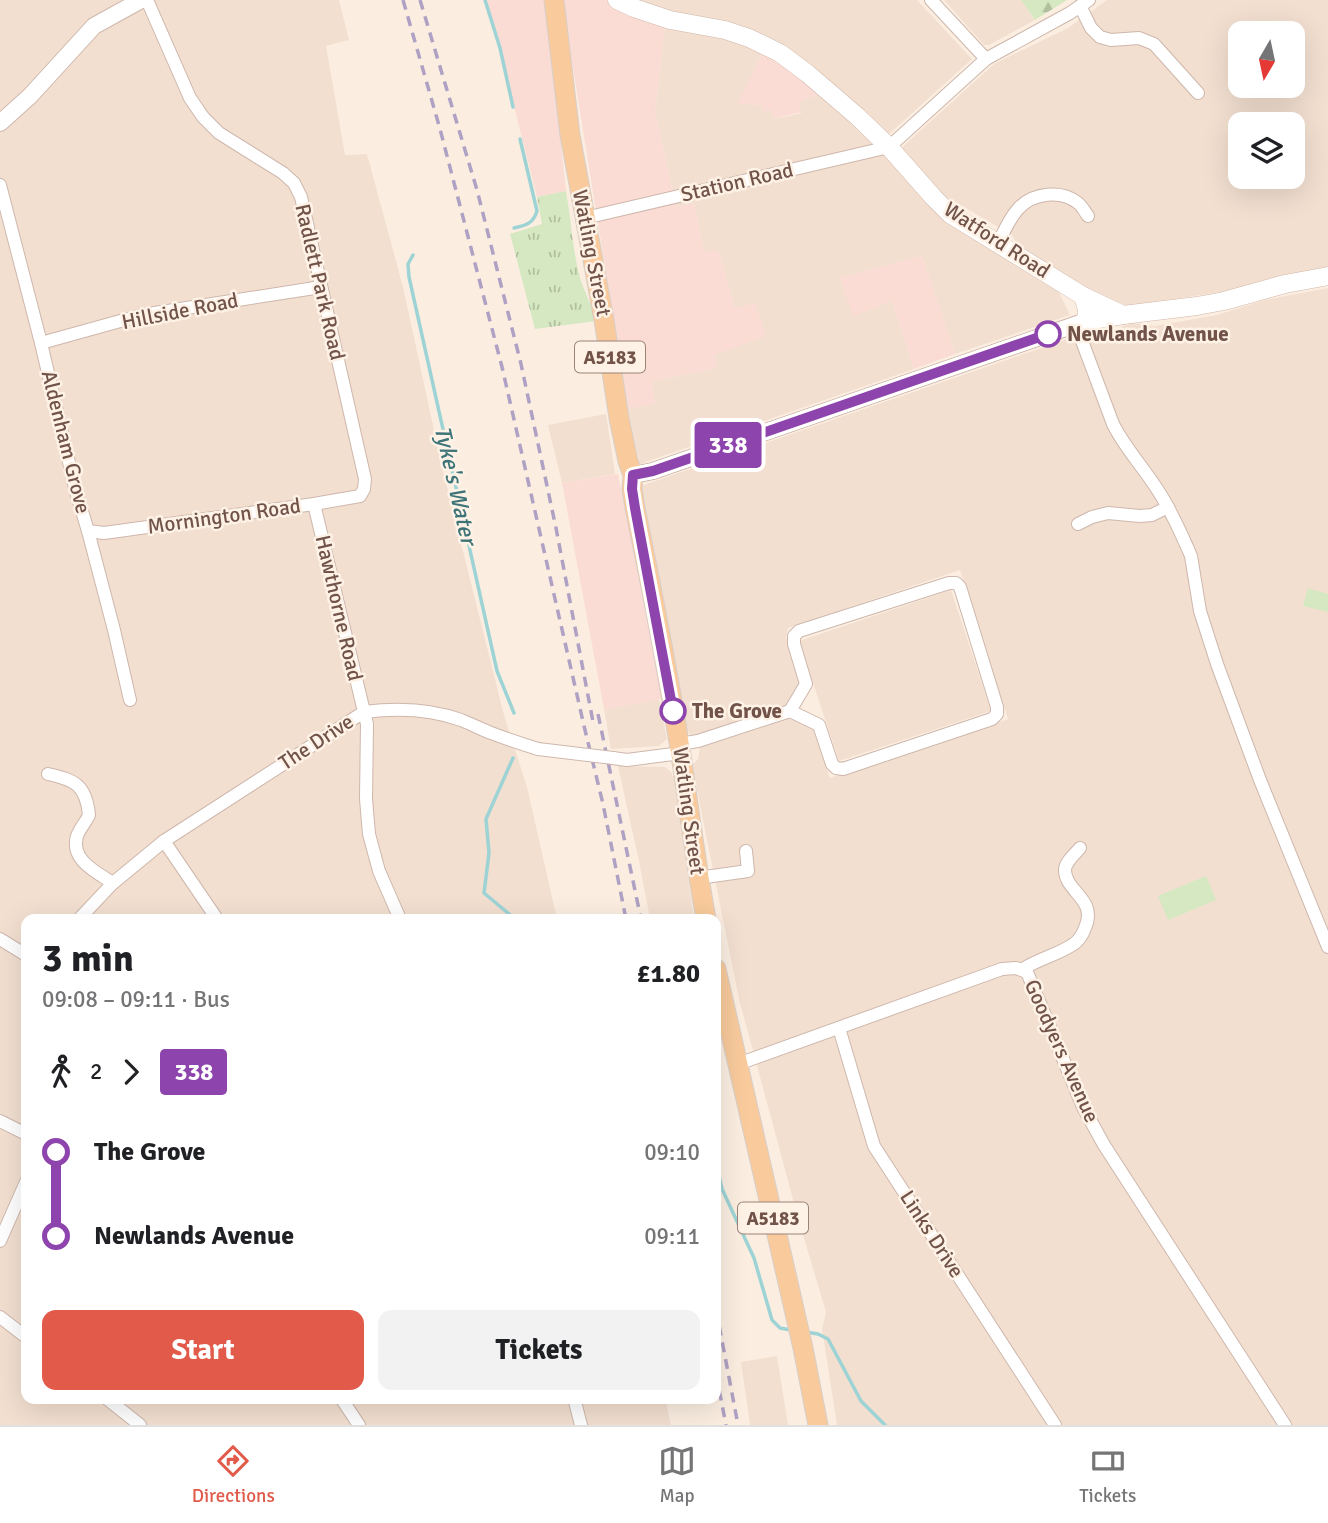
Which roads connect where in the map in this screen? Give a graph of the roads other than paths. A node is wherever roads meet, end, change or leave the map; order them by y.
1 (141, 0) edge
2 (147, 0) edge
3 (554, 0) edge
4 (617, 0) edge
5 (931, 0) edge
6 (1084, 3) edge
7 (986, 59) junction
8 (1198, 93) dead end
9 (0, 123) edge
10 (889, 147) junction
11 (0, 185) edge
12 (1088, 216) dead end
13 (585, 218) junction
14 (998, 243) junction
15 (1328, 276) edge
16 (321, 286) junction
17 (1083, 296) junction
18 (1123, 314) junction
19 (1081, 323) junction
20 (41, 343) junction
21 (633, 475) junction
22 (360, 496) joint
23 (314, 504) junction
24 (1168, 508) junction
25 (1078, 524) dead end
26 (89, 531) junction
27 (130, 700) dead end
28 (790, 711) junction
29 (364, 712) junction
30 (680, 748) junction
31 (48, 774) dead end
32 (164, 841) junction
33 (1080, 848) dead end
34 (746, 851) dead end
35 (698, 878) junction
36 (113, 883) junction
37 (84, 914) edge
38 (214, 914) edge
39 (398, 914) edge
40 (705, 914) edge
41 (0, 939) edge
42 (1328, 947) edge
43 (21, 952) edge
44 (1023, 969) junction
45 (721, 991) edge
46 (839, 1028) junction
47 (738, 1064) junction
48 (0, 1121) edge
49 (21, 1132) edge
50 (21, 1193) edge
51 (0, 1241) edge
52 (0, 1317) edge
53 (21, 1333) edge
54 (114, 1404) edge
55 (345, 1404) edge
56 (575, 1404) edge
57 (140, 1425) edge
58 (359, 1425) edge
59 (581, 1425) edge
60 (818, 1425) edge
61 (1055, 1425) edge
62 (1284, 1425) edge

1 - 9 street
2 - 16 street, Radlett Park Road
3 - 13 main road, Watling Street / A5183
4 - 10 main road, Watford Road
5 - 7 street
6 - 7 street
6 - 8 street
7 - 10 street
10 - 13 street, Station Road
10 - 14 main road, Watford Road
11 - 20 street, Aldenham Grove
12 - 14 street
13 - 21 main road, Watling Street / A5183
14 - 17 main road, Watford Road
15 - 18 main road
16 - 20 street, Hillside Road
16 - 22 street, Radlett Park Road
17 - 18 main road, Watford Road
17 - 19 main road
18 - 19 main road
19 - 21 street
19 - 24 street
20 - 26 street, Aldenham Grove
21 - 30 main road, Watling Street / A5183
22 - 23 street, Mornington Road
23 - 26 street, Mornington Road
23 - 29 street, Hawthorne Road
24 - 25 street
24 - 42 street
26 - 27 street, Aldenham Grove
28 - 28 street
28 - 30 street
29 - 30 street, The Drive, bridge
29 - 32 street, The Drive
29 - 39 street, Hawthorne Road
30 - 35 main road, Watling Street / A5183
31 - 36 street
32 - 36 street, The Drive
32 - 38 street
33 - 44 street
34 - 35 street
35 - 40 main road, Watling Street / A5183
36 - 37 street, The Drive
41 - 43 street
44 - 46 street, Goodyers Avenue
44 - 62 street, Goodyers Avenue
45 - 47 main road, A5183
46 - 47 street, Goodyers Avenue
46 - 61 street, Links Drive
47 - 60 main road, A5183
48 - 49 street
50 - 51 street
52 - 53 street
54 - 57 street
55 - 58 street
56 - 59 street

